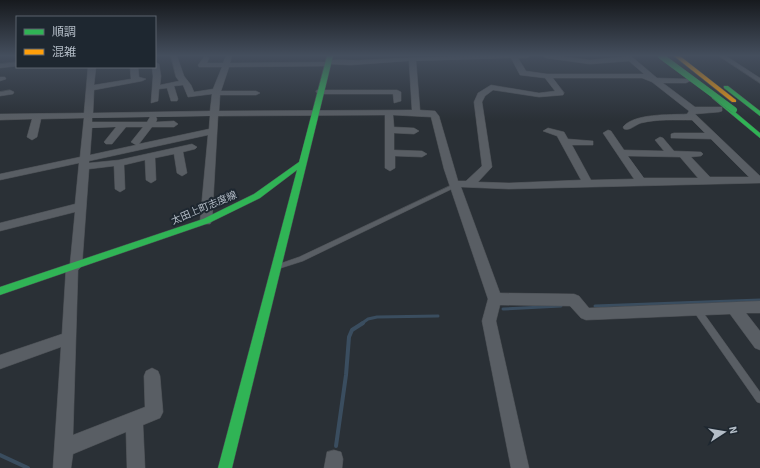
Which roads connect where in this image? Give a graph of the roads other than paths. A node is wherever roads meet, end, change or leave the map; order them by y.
1 (92, 78) edge
2 (137, 78) edge
3 (157, 78) edge
4 (181, 78) edge
5 (221, 78) edge
6 (324, 78) edge
7 (413, 78) edge
8 (548, 78) edge
9 (649, 78) edge
10 (652, 78) edge
11 (691, 78) edge
12 (691, 78) edge
13 (695, 78) edge
14 (704, 78) edge
15 (713, 78) edge
16 (655, 80) junction
17 (686, 80) dead end
18 (185, 82) junction
19 (170, 85) junction
20 (90, 88) junction
21 (155, 88) junction
22 (10, 92) dead end
23 (216, 92) junction
24 (320, 92) junction
25 (351, 92) junction
26 (380, 92) junction
27 (256, 93) dead end
28 (0, 94) edge
29 (174, 99) dead end
30 (154, 101) dead end
31 (350, 101) dead end
32 (380, 101) dead end
33 (397, 101) dead end
34 (719, 109) dead end
35 (734, 110) junction
36 (315, 112) junction
37 (389, 112) junction
38 (416, 113) junction
39 (40, 114) junction
40 (155, 114) junction
41 (180, 114) junction
42 (215, 114) junction
43 (693, 114) junction
44 (760, 114) edge
45 (0, 117) edge
46 (88, 120) junction
47 (760, 122) edge
48 (149, 124) junction
49 (174, 124) junction
50 (122, 125) junction
51 (627, 127) dead end
52 (390, 130) junction
53 (212, 131) junction
54 (414, 131) dead end
55 (548, 131) dead end
56 (760, 131) edge
57 (168, 133) dead end
58 (608, 133) dead end
59 (674, 136) dead end
60 (712, 136) junction
61 (760, 136) edge
62 (32, 137) dead end
63 (660, 140) dead end
64 (109, 142) dead end
65 (136, 142) dead end
66 (566, 142) junction
67 (590, 143) dead end
68 (192, 147) dead end
69 (178, 150) junction
70 (390, 153) junction
71 (622, 153) junction
72 (422, 154) dead end
73 (671, 154) junction
74 (683, 154) junction
75 (698, 154) dead end
76 (150, 156) junction
77 (84, 162) junction
78 (119, 163) junction
79 (301, 164) junction
80 (390, 168) dead end
81 (182, 173) dead end
82 (0, 177) edge
83 (151, 180) dead end
84 (707, 181) junction
85 (759, 181) edge
86 (641, 182) junction
87 (588, 184) junction
88 (460, 185) junction
89 (120, 189) dead end
90 (80, 207) junction
91 (206, 221) junction
92 (0, 227) edge
93 (74, 267) junction
94 (275, 268) junction
95 (0, 292) edge
96 (495, 299) junction
97 (733, 307) junction
98 (760, 307) edge
99 (696, 308) junction
100 (68, 338) junction
101 (760, 343) edge
102 (0, 362) edge
103 (152, 376) dead end
104 (760, 399) edge
105 (134, 420) junction
106 (64, 448) junction
107 (62, 468) edge
108 (136, 468) edge
109 (225, 468) edge
110 (520, 468) edge

1 - 20 street
2 - 20 street
3 - 21 street
4 - 18 street
5 - 23 street
6 - 24 main road
7 - 38 street
8 - 88 street
9 - 16 street
10 - 16 street
11 - 35 main road, bridge
12 - 61 main road
13 - 35 main road, bridge
14 - 47 main road
15 - 44 main road
16 - 17 street
16 - 43 street
18 - 19 street
18 - 23 street
19 - 21 street
19 - 29 street
20 - 46 street
21 - 30 street
22 - 28 street
23 - 27 street
23 - 42 street
24 - 25 street
24 - 36 main road
25 - 26 street
25 - 31 street
26 - 32 street
26 - 33 street
34 - 43 street
35 - 56 main road
36 - 37 street
36 - 42 street
36 - 79 main road
37 - 38 street
37 - 52 street
38 - 88 street
39 - 45 street
39 - 46 street
39 - 62 street
40 - 41 street
40 - 46 street
40 - 48 street
41 - 42 street
41 - 49 street
42 - 53 street
43 - 51 street
43 - 60 street
46 - 50 street
46 - 77 street
48 - 49 street
48 - 50 street
48 - 65 street
49 - 57 street
50 - 64 street
52 - 54 street
52 - 70 street
53 - 77 street
53 - 91 street
55 - 66 street
58 - 71 street
59 - 60 street
60 - 85 street
63 - 73 street
66 - 67 street
66 - 87 street
68 - 69 street
69 - 76 street
69 - 81 street
70 - 72 street
70 - 80 street
71 - 73 street
71 - 86 street
73 - 74 street
74 - 75 street
74 - 84 street
76 - 78 street
76 - 83 street
77 - 78 street
77 - 82 street
77 - 90 street
78 - 89 street
79 - 91 main road, 太田上町志度線
79 - 94 main road
84 - 85 street
84 - 86 street
86 - 87 street
87 - 88 street
88 - 94 lane
88 - 96 street
90 - 92 street
90 - 93 street
91 - 93 main road, 太田上町志度線
93 - 95 main road, 太田上町志度線
93 - 100 street
94 - 109 main road
96 - 99 street
96 - 110 street
97 - 98 street
97 - 99 street
97 - 101 street
99 - 104 lane
100 - 102 street
100 - 106 street
103 - 105 street
105 - 106 street
105 - 108 street
106 - 107 street

